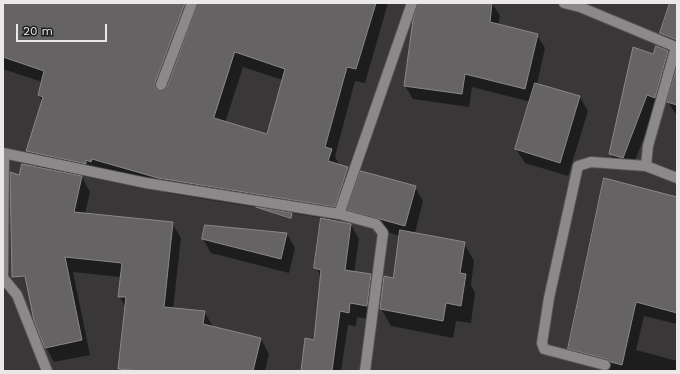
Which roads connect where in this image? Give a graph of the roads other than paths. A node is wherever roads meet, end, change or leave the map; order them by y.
1 (192, 3) edge
2 (412, 3) edge
3 (564, 3) edge
4 (581, 5) edge
5 (162, 85) dead end
6 (3, 153) edge
7 (646, 166) junction
8 (677, 178) edge
9 (339, 214) junction
10 (3, 279) edge
11 (605, 365) dead end
12 (47, 371) edge
13 (365, 371) edge

1 - 5 street
2 - 9 street
3 - 4 street
4 - 7 street
6 - 9 street
6 - 10 street
7 - 8 street
7 - 11 street
9 - 13 street
10 - 12 street

